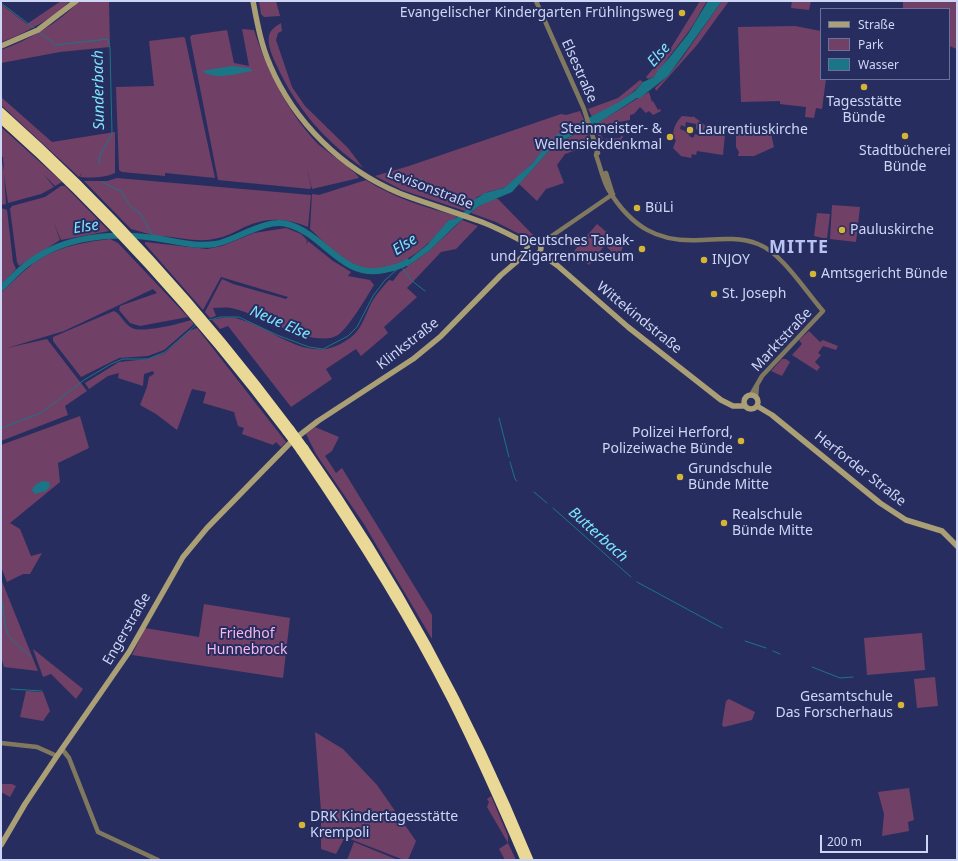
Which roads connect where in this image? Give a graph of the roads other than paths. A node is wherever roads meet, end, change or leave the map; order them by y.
1 (76, 1) edge
2 (253, 1) edge
3 (536, 1) edge
4 (1, 46) edge
5 (1, 111) edge
6 (1, 120) edge
7 (66, 175) junction
8 (79, 188) junction
9 (612, 194) junction
10 (528, 244) junction
11 (540, 244) junction
12 (528, 252) junction
13 (540, 253) junction
14 (191, 307) junction
15 (823, 311) joint
16 (755, 400) junction
17 (745, 403) junction
18 (292, 441) joint
19 (957, 546) edge
20 (440, 672) junction
21 (1, 743) edge
22 (62, 749) junction
23 (57, 756) junction
24 (1, 845) edge
25 (158, 860) edge
26 (524, 860) edge
27 (530, 860) edge

1 - 4 main road
2 - 10 main road, Levisonstraße
3 - 9 street, Elsestraße
5 - 7 highway
6 - 7 highway
7 - 8 highway
8 - 14 highway
8 - 14 highway
9 - 11 street
9 - 15 street, Elsestraße
10 - 11 main road
10 - 12 main road
11 - 13 main road
12 - 13 main road
12 - 18 main road, Klinkstraße
13 - 17 main road, Wittekindstraße
14 - 20 highway, bridge
15 - 16 street, Marktstraße
16 - 17 main road
16 - 17 main road, Wittekindstraße
16 - 19 main road, Herforder Straße
18 - 22 main road, Engerstraße
20 - 26 highway
20 - 27 highway
21 - 23 street
22 - 23 main road, Engerstraße
22 - 25 street
23 - 24 main road, Engerstraße

